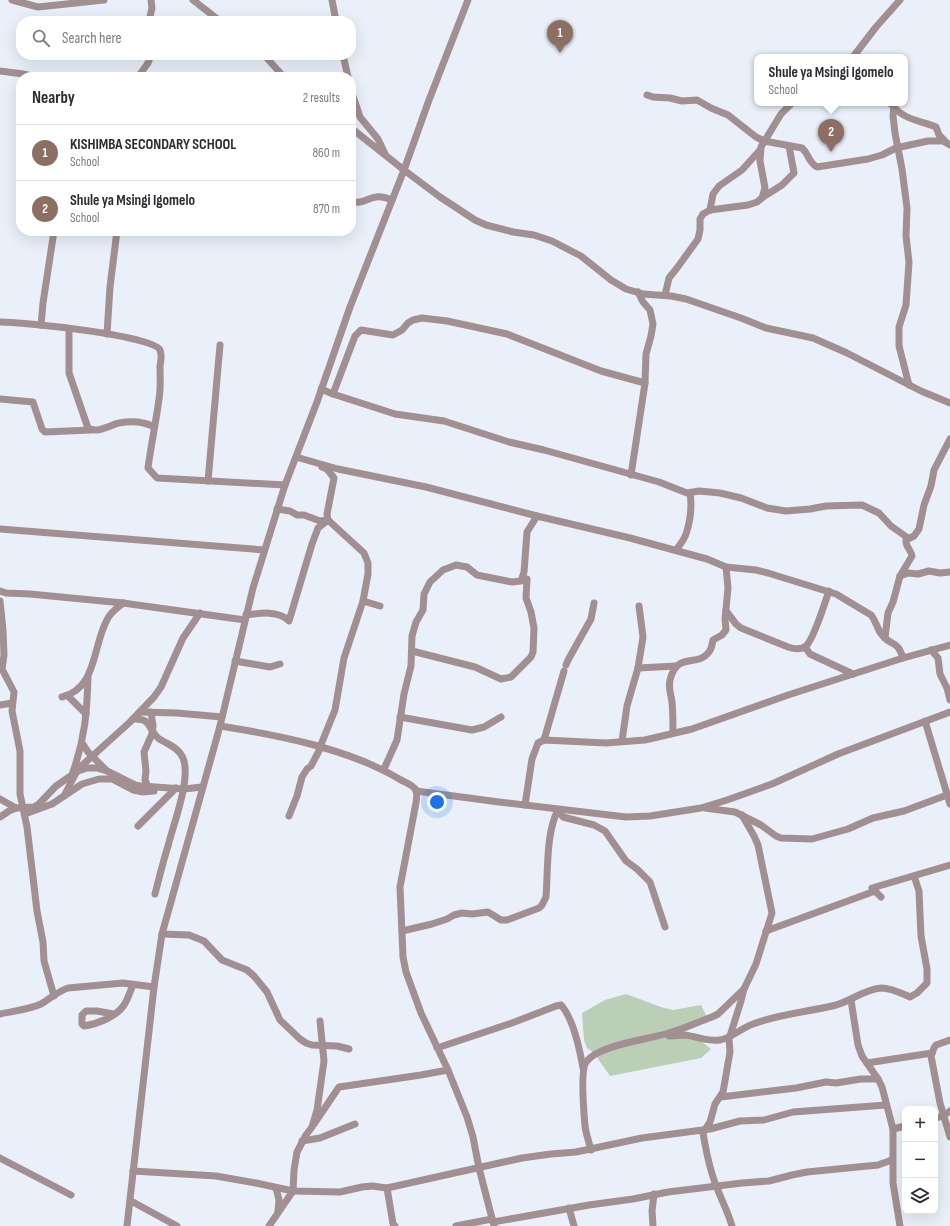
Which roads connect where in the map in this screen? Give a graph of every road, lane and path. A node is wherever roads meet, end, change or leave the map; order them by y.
1 (12, 0) edge
2 (104, 0) edge
3 (151, 0) edge
4 (193, 0) edge
5 (332, 0) edge
6 (468, 0) edge
7 (900, 0) edge
8 (150, 16) edge
9 (214, 16) edge
10 (335, 16) edge
11 (860, 54) edge
12 (149, 60) edge
13 (269, 60) edge
14 (345, 60) edge
15 (0, 71) edge
16 (142, 72) edge
17 (279, 72) edge
18 (347, 72) edge
19 (16, 73) edge
20 (647, 95) dead end
21 (356, 104) edge
22 (789, 106) edge
23 (893, 106) edge
24 (894, 106) edge
25 (356, 132) edge
26 (764, 141) junction
27 (948, 143) edge
28 (789, 146) junction
29 (897, 147) junction
30 (760, 150) junction
31 (385, 154) junction
32 (404, 170) junction
33 (763, 197) junction
34 (392, 200) junction
35 (356, 202) edge
36 (710, 210) junction
37 (53, 236) edge
38 (116, 236) edge
39 (638, 292) junction
40 (666, 295) junction
41 (0, 322) edge
42 (41, 325) junction
43 (69, 329) junction
44 (107, 334) junction
45 (220, 345) dead end
46 (645, 383) junction
47 (909, 385) junction
48 (321, 389) junction
49 (333, 394) junction
50 (0, 399) edge
51 (950, 403) edge
52 (154, 427) junction
53 (91, 430) junction
54 (950, 439) edge
55 (296, 457) junction
56 (313, 462) junction
57 (631, 475) junction
58 (208, 481) junction
59 (285, 485) junction
60 (690, 493) junction
61 (277, 509) junction
62 (537, 516) junction
63 (328, 520) junction
64 (0, 529) edge
65 (908, 538) junction
66 (264, 550) junction
67 (676, 550) junction
68 (726, 567) junction
69 (950, 572) edge
70 (900, 576) junction
71 (527, 578) dead end
72 (0, 591) edge
73 (828, 591) junction
74 (0, 601) edge
75 (363, 601) junction
76 (123, 603) junction
77 (594, 603) dead end
78 (380, 606) dead end
79 (639, 606) dead end
80 (726, 611) junction
81 (200, 613) junction
82 (246, 617) junction
83 (885, 638) junction
84 (1, 644) edge
85 (950, 644) edge
86 (805, 647) junction
87 (930, 650) junction
88 (412, 651) junction
89 (903, 658) junction
90 (235, 661) junction
91 (280, 664) dead end
92 (676, 666) junction
93 (638, 668) junction
94 (853, 674) junction
95 (88, 676) junction
96 (950, 700) edge
97 (12, 703) junction
98 (0, 706) edge
99 (140, 712) junction
100 (152, 712) junction
101 (950, 712) edge
102 (86, 714) junction
103 (222, 717) junction
104 (400, 717) junction
105 (501, 717) dead end
106 (133, 719) junction
107 (925, 721) junction
108 (220, 726) junction
109 (152, 731) junction
110 (673, 733) junction
111 (544, 740) junction
112 (622, 742) junction
113 (82, 743) junction
114 (320, 747) junction
115 (91, 756) junction
116 (384, 770) junction
117 (107, 771) junction
118 (73, 774) junction
119 (148, 787) junction
120 (202, 787) junction
121 (173, 788) junction
122 (184, 789) junction
123 (416, 791) junction
124 (64, 796) junction
125 (949, 796) edge
126 (0, 799) edge
127 (950, 804) edge
128 (525, 805) junction
129 (16, 808) junction
130 (701, 808) junction
131 (558, 810) junction
132 (24, 811) junction
133 (742, 815) junction
134 (289, 816) dead end
135 (0, 817) edge
136 (138, 826) dead end
137 (950, 865) edge
138 (914, 876) junction
139 (875, 892) junction
140 (155, 894) dead end
141 (882, 897) dead end
142 (665, 927) dead end
143 (402, 931) junction
144 (766, 931) junction
145 (162, 934) junction
146 (133, 984) junction
147 (154, 987) junction
148 (744, 989) junction
149 (54, 996) junction
150 (851, 1000) junction
151 (113, 1014) dead end
152 (1, 1016) edge
153 (320, 1021) dead end
154 (665, 1034) junction
155 (730, 1036) junction
156 (950, 1040) edge
157 (322, 1046) junction
158 (437, 1048) junction
159 (349, 1049) dead end
160 (932, 1053) junction
161 (867, 1063) junction
162 (583, 1068) junction
163 (448, 1070) junction
164 (878, 1079) junction
165 (721, 1097) junction
166 (886, 1106) junction
167 (950, 1111) edge
168 (943, 1116) junction
169 (938, 1117) edge
170 (355, 1124) dead end
171 (312, 1127) junction
172 (902, 1127) edge
173 (892, 1129) junction
174 (705, 1130) junction
175 (950, 1137) edge
176 (302, 1141) junction
177 (590, 1150) junction
178 (0, 1158) edge
179 (892, 1160) junction
180 (479, 1168) junction
181 (133, 1171) junction
182 (716, 1186) junction
183 (276, 1188) junction
184 (387, 1188) junction
185 (293, 1191) junction
186 (654, 1194) junction
187 (71, 1195) dead end
188 (131, 1201) junction
189 (570, 1208) junction
190 (278, 1212) junction
191 (493, 1222) edge
192 (898, 1224) edge
193 (127, 1226) edge
194 (177, 1226) edge
195 (269, 1226) edge
196 (395, 1226) edge
197 (456, 1226) edge
198 (574, 1226) edge
199 (653, 1226) edge
200 (732, 1226) edge

1 - 2 street
3 - 8 street
4 - 9 street
5 - 10 street
6 - 32 street
7 - 11 street
12 - 16 street
13 - 17 street
14 - 18 street
15 - 19 street
20 - 26 street
21 - 31 street
22 - 26 street
23 - 29 street
24 - 27 street
25 - 31 street
26 - 28 street
26 - 30 street
27 - 29 street
28 - 29 street
28 - 33 street
29 - 47 street
30 - 33 street
30 - 36 street
31 - 32 street
32 - 34 street
32 - 39 street
33 - 36 street
34 - 35 street
34 - 48 street
36 - 40 street
37 - 42 street
38 - 44 street
39 - 40 street
39 - 46 street
40 - 47 street
41 - 42 street
42 - 43 street
43 - 44 street
43 - 53 street
44 - 52 street
45 - 58 street
46 - 49 street
46 - 57 street
47 - 51 street
48 - 49 street
48 - 55 street
49 - 57 street
50 - 53 street
52 - 53 street
52 - 58 street
54 - 65 street
55 - 56 street
55 - 59 street
56 - 62 street
56 - 63 street
57 - 60 street
58 - 59 street
59 - 61 street
60 - 65 street
60 - 67 street
61 - 63 street
61 - 66 street
62 - 67 street
62 - 88 street
63 - 75 street
63 - 82 street
64 - 66 street
65 - 70 street
66 - 82 street
67 - 68 street
68 - 73 street
68 - 80 street
69 - 70 street
70 - 83 street
71 - 88 street
72 - 76 street
73 - 83 street
73 - 86 street
74 - 84 street
75 - 78 street
75 - 114 street
76 - 81 street
76 - 95 street
77 - 111 street
79 - 93 street
80 - 86 street
80 - 92 street
81 - 82 street
81 - 99 street
82 - 90 street
83 - 89 street
84 - 97 street
85 - 87 street
86 - 94 street
87 - 89 street
87 - 96 street
88 - 104 street
89 - 94 street
90 - 91 street
90 - 103 street
92 - 93 street
92 - 110 street
93 - 112 street
94 - 110 street
95 - 102 street
95 - 102 street
97 - 98 street
97 - 132 street
99 - 100 street
99 - 106 street
100 - 103 street
100 - 109 street
101 - 107 street
102 - 113 street
103 - 108 street
104 - 105 street
104 - 116 street
106 - 109 street
106 - 115 street
107 - 125 street
107 - 130 street
108 - 114 street
108 - 120 street
109 - 119 street
109 - 122 street
110 - 112 street
111 - 112 street
111 - 128 street
113 - 115 street
113 - 118 street
114 - 116 street
114 - 134 street
115 - 117 street
115 - 118 street
116 - 123 street
117 - 118 street
117 - 119 street
118 - 124 street
118 - 132 street
119 - 121 street
120 - 122 street
120 - 145 street
121 - 122 street
121 - 124 street
121 - 136 street
122 - 140 street
123 - 128 street
123 - 143 street
124 - 132 street
125 - 127 street
125 - 133 street
126 - 129 street
128 - 131 street
129 - 132 street
129 - 135 street
130 - 131 street
130 - 133 street
131 - 142 street
131 - 143 street
132 - 149 street
133 - 144 street
137 - 138 street
138 - 139 street
138 - 150 street
139 - 141 street
139 - 144 street
143 - 158 street
144 - 148 street
145 - 147 street
145 - 157 street
146 - 147 street
146 - 149 street
146 - 151 street
147 - 181 street
148 - 154 street
148 - 155 street
149 - 152 street
150 - 155 street
150 - 161 street
153 - 157 street
154 - 155 street
154 - 162 street
155 - 165 street
156 - 160 street
157 - 159 street
157 - 171 street
158 - 162 street
158 - 163 street
160 - 161 street
160 - 168 street
161 - 164 street
162 - 177 street
163 - 171 street
163 - 180 street
164 - 165 street
164 - 166 street
165 - 174 street
166 - 173 street
166 - 174 street
167 - 168 street
168 - 169 street
168 - 175 street
170 - 176 street
171 - 176 street
172 - 173 street
173 - 179 street
174 - 177 street
174 - 182 street
176 - 185 street
177 - 180 street
178 - 187 street
179 - 182 street
179 - 192 street
180 - 184 street
180 - 191 street
181 - 183 street
181 - 188 street
182 - 186 street
182 - 200 street
183 - 185 street
183 - 190 street
184 - 185 street
184 - 196 street
185 - 190 street
186 - 189 street
186 - 199 street
188 - 193 street
188 - 194 street
189 - 191 street
189 - 198 street
190 - 195 street
191 - 197 street

